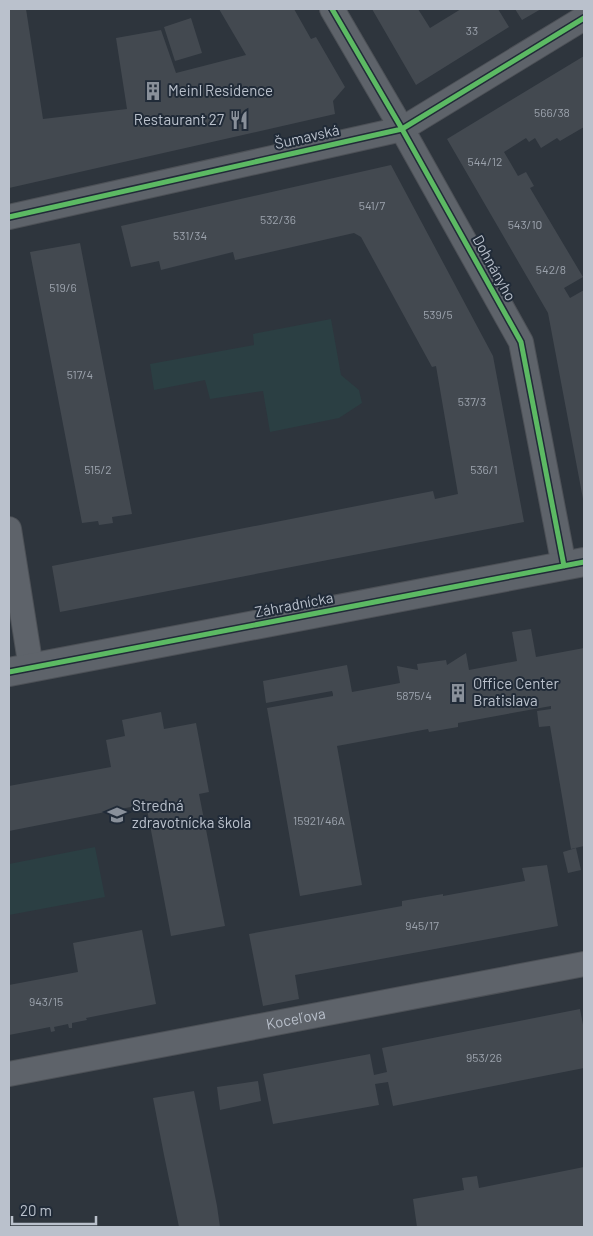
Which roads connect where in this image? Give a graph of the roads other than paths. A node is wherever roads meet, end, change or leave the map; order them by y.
1 (332, 9) edge
2 (584, 18) edge
3 (402, 129) junction
4 (9, 217) edge
5 (10, 539) edge
6 (574, 564) edge
7 (20, 670) edge
8 (584, 964) edge
9 (9, 1074) edge

1 - 3 street, Dohnányho
2 - 3 street, Šumavská
3 - 4 street, Šumavská
3 - 6 street, Dohnányho
5 - 7 street
6 - 7 street, Záhradnícka
8 - 9 street, Koceľova

